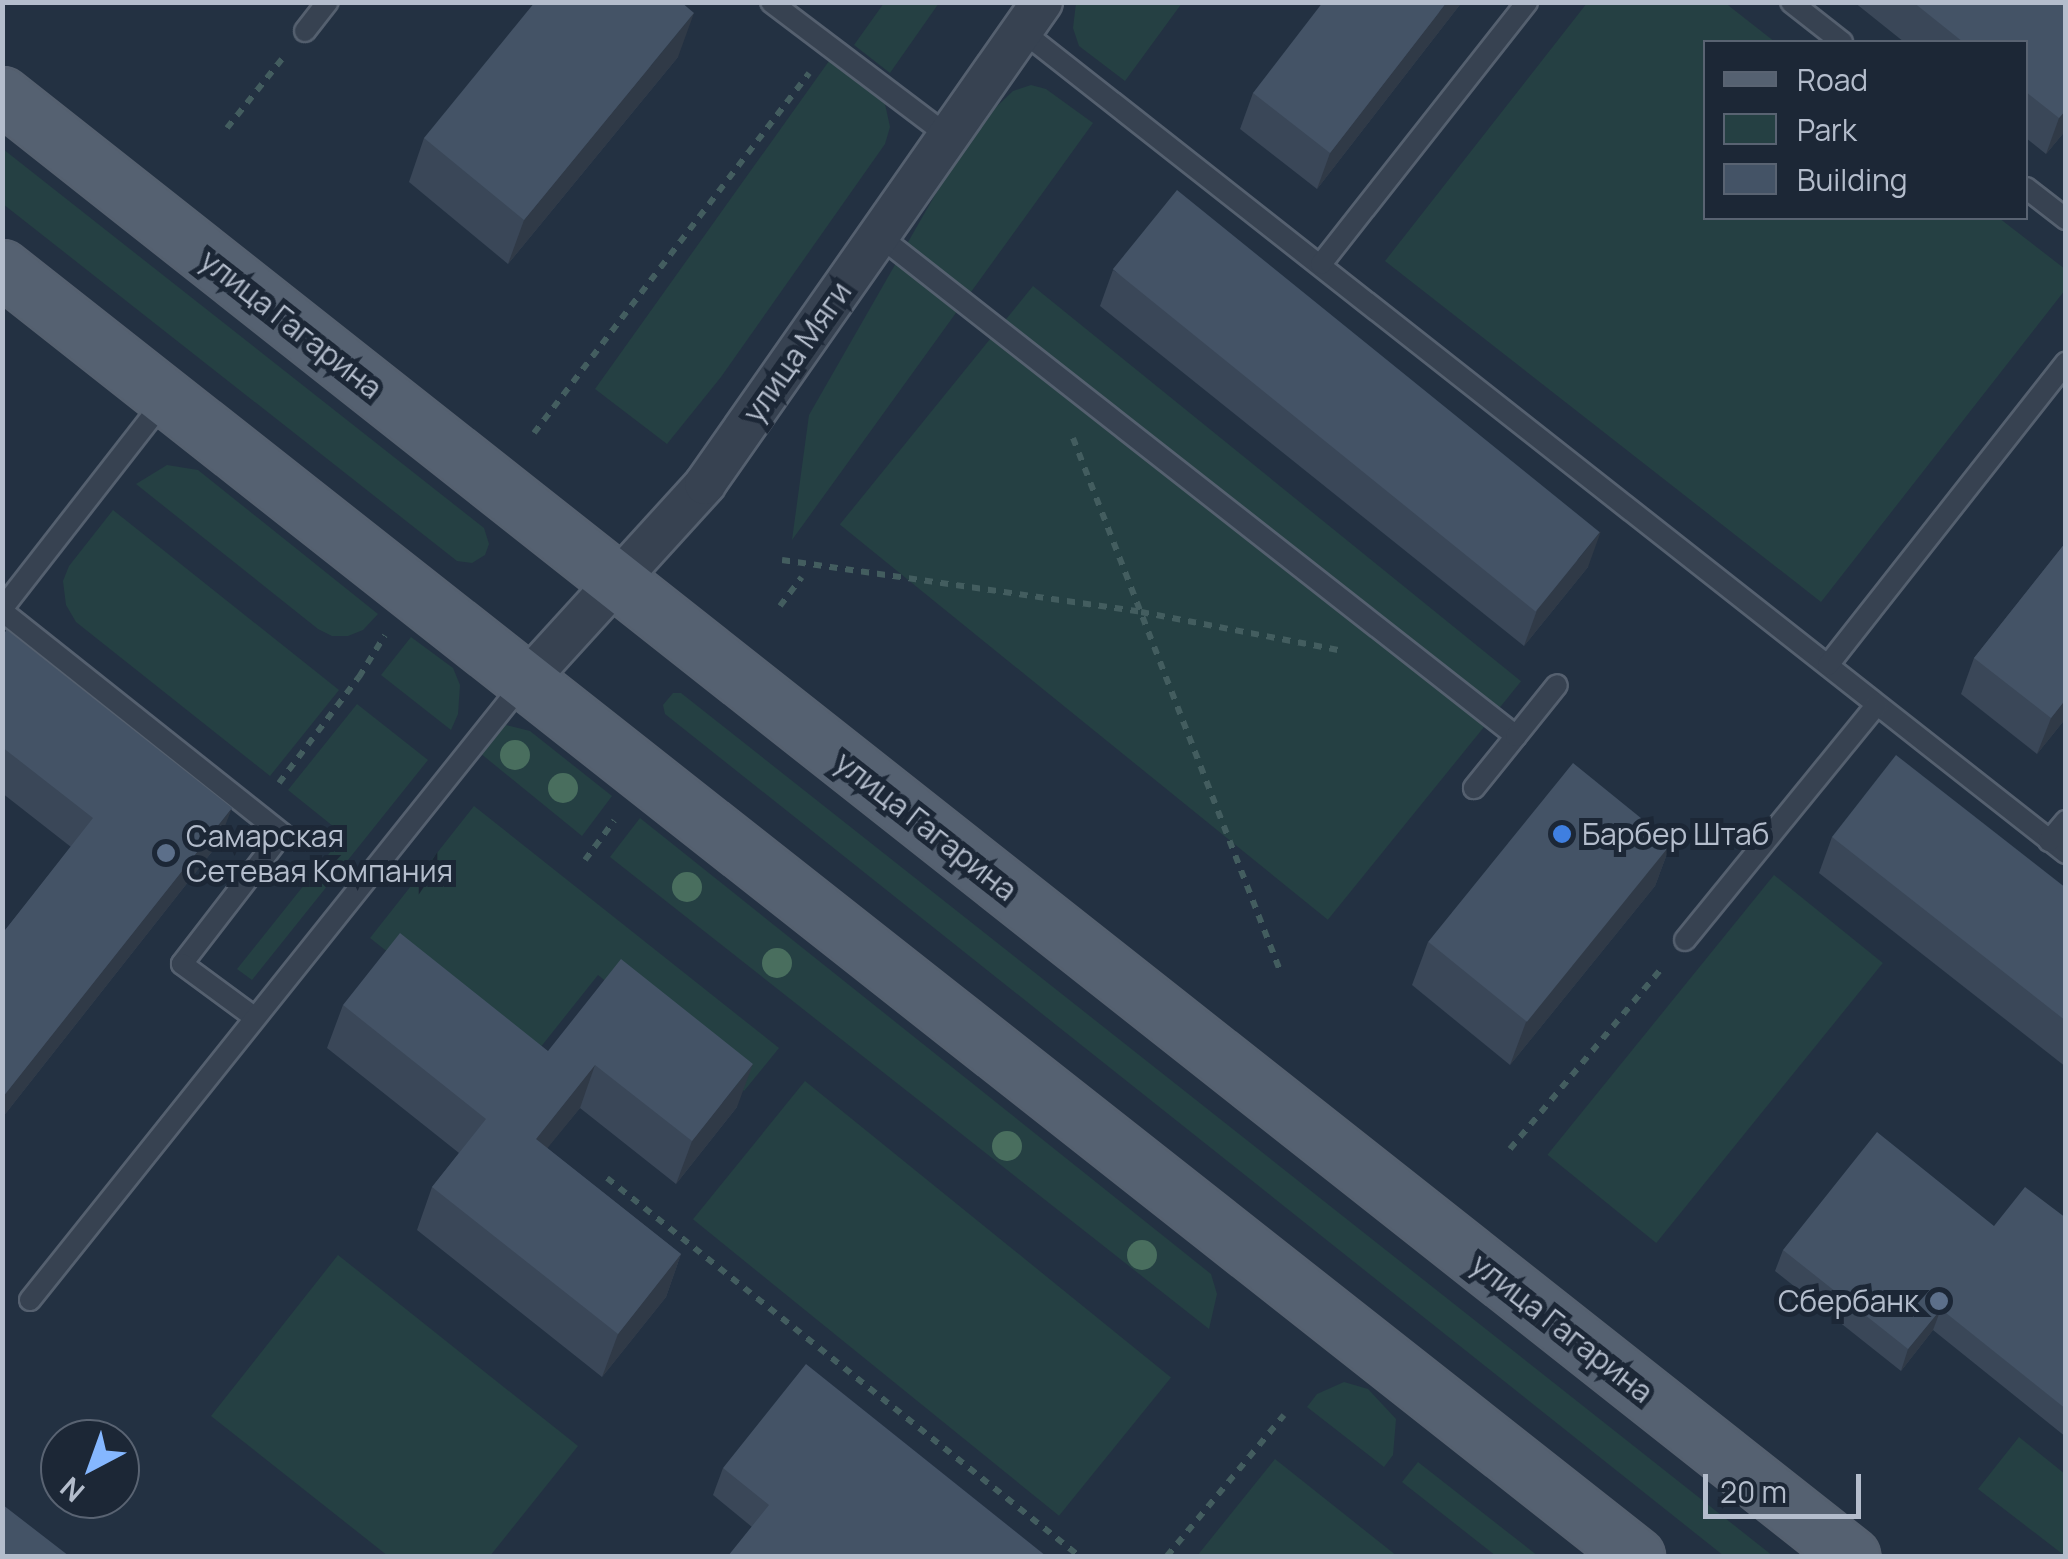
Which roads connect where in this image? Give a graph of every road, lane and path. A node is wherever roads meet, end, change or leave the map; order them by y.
1 (328, 2) edge
2 (772, 2) edge
3 (1527, 2) edge
4 (1792, 2) edge
5 (1032, 17) edge
6 (305, 31) joint
7 (1840, 40) edge
8 (830, 44) junction
9 (2, 95) edge
10 (226, 128) dead end
11 (948, 136) junction
12 (2028, 190) edge
13 (2066, 220) edge
14 (878, 235) junction
15 (1321, 264) junction
16 (2, 268) edge
17 (2066, 363) edge
18 (1044, 364) junction
19 (166, 398) junction
20 (534, 433) dead end
21 (782, 560) dead end
22 (802, 577) dead end
23 (619, 582) junction
24 (780, 606) dead end
25 (2, 610) edge
26 (1141, 612) junction
27 (392, 622) dead end
28 (1828, 666) junction
29 (1428, 667) junction
30 (526, 681) junction
31 (1557, 685) dead end
32 (1877, 705) junction
33 (1516, 736) junction
34 (1474, 788) dead end
35 (625, 806) dead end
36 (256, 814) junction
37 (2066, 821) edge
38 (2058, 847) edge
39 (584, 860) dead end
40 (1685, 940) joint
41 (1279, 968) dead end
42 (254, 1017) junction
43 (1510, 1150) dead end
44 (608, 1178) dead end
45 (30, 1300) dead end
46 (1284, 1416) dead end
47 (1079, 1556) edge
48 (1167, 1556) edge
49 (1636, 1556) edge
50 (1850, 1556) edge

1 - 6 lane
2 - 8 lane
3 - 15 lane
4 - 7 lane
5 - 11 street, улица Мяги
5 - 15 lane
6 - 10 path
8 - 11 lane
8 - 20 path
9 - 23 main road, улица Гагарина
11 - 14 street, улица Мяги
12 - 13 lane
14 - 18 lane
14 - 23 street, улица Мяги
15 - 28 lane
16 - 19 main road
17 - 28 lane
18 - 26 path
18 - 29 lane
19 - 25 lane
19 - 30 main road
21 - 26 path
22 - 24 path
23 - 30 street, улица Мяги
23 - 50 main road, улица Гагарина
25 - 36 lane
26 - 29 path
26 - 41 path
27 - 36 path
28 - 32 lane
29 - 33 lane
30 - 42 lane
30 - 49 main road
31 - 33 lane
32 - 38 lane
32 - 40 lane
33 - 34 lane
35 - 39 path
36 - 42 lane
37 - 38 lane
40 - 43 path
42 - 45 lane
44 - 47 path
46 - 48 path

